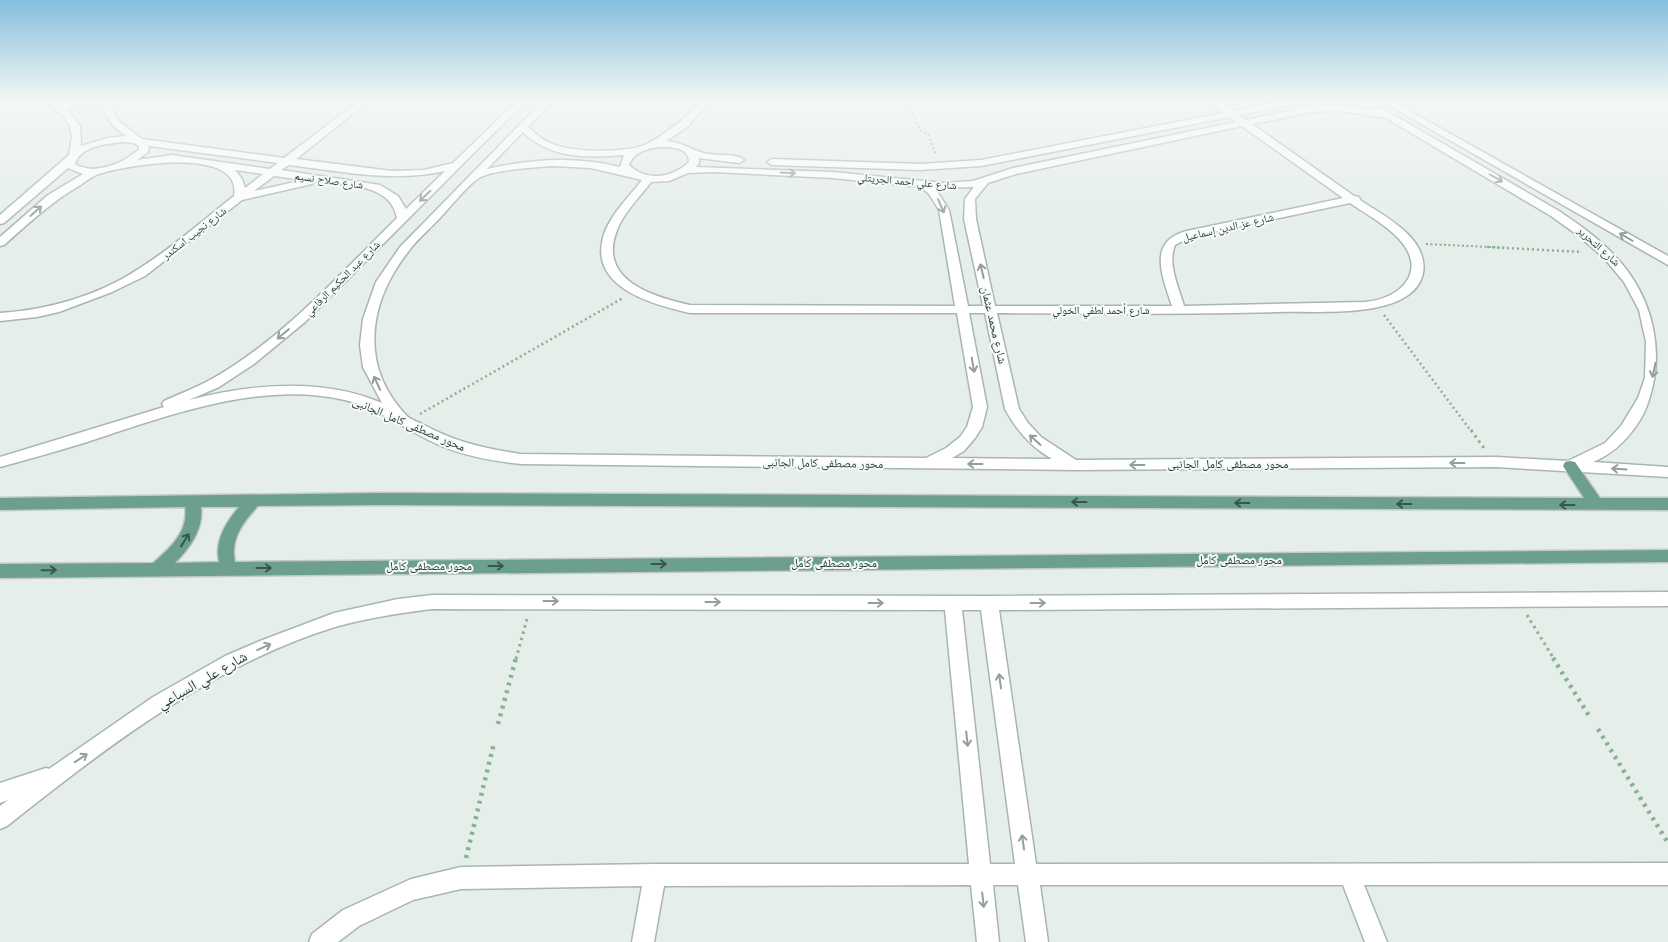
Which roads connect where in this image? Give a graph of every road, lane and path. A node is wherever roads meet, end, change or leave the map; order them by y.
1 (75, 145) edge
2 (94, 145) edge
3 (144, 145) edge
4 (160, 145) edge
5 (307, 145) edge
6 (477, 145) edge
7 (505, 145) edge
8 (549, 145) edge
9 (660, 145) edge
10 (691, 145) edge
11 (699, 145) edge
12 (932, 145) edge
13 (1073, 145) edge
14 (1139, 145) edge
15 (1276, 145) edge
16 (1440, 145) edge
17 (1463, 145) edge
18 (647, 146) joint
19 (634, 151) junction
20 (72, 158) junction
21 (286, 161) junction
22 (981, 163) junction
23 (221, 165) junction
24 (457, 165) junction
25 (120, 166) junction
26 (920, 167) junction
27 (941, 167) junction
28 (687, 170) junction
29 (96, 171) junction
30 (272, 172) junction
31 (630, 173) junction
32 (476, 175) junction
33 (648, 179) junction
34 (324, 180) junction
35 (983, 182) junction
36 (924, 184) junction
37 (239, 198) junction
38 (1355, 200) junction
39 (403, 218) junction
40 (0, 221) edge
41 (0, 244) edge
42 (1411, 244) junction
43 (1609, 254) junction
44 (1668, 261) edge
45 (635, 292) junction
46 (1376, 305) junction
47 (963, 310) junction
48 (990, 310) junction
49 (1179, 310) junction
50 (0, 317) edge
51 (1656, 338) junction
52 (1668, 345) edge
53 (136, 420) junction
54 (405, 422) junction
55 (0, 462) edge
56 (1496, 462) junction
57 (924, 464) junction
58 (1076, 465) junction
59 (1570, 466) junction
60 (1668, 472) edge
61 (254, 501) junction
62 (192, 502) junction
63 (0, 504) edge
64 (1668, 504) edge
65 (1597, 505) junction
66 (1668, 556) edge
67 (228, 568) junction
68 (157, 569) junction
69 (0, 571) edge
70 (1668, 599) edge
71 (1517, 600) junction
72 (532, 601) junction
73 (953, 603) junction
74 (989, 603) junction
75 (1591, 718) dead end
76 (498, 724) dead end
77 (1598, 729) dead end
78 (494, 743) dead end
79 (61, 771) junction
80 (0, 793) edge
81 (0, 819) edge
82 (1668, 843) edge
83 (1349, 874) junction
84 (1668, 874) edge
85 (655, 875) junction
86 (981, 875) junction
87 (1028, 875) junction
88 (461, 878) junction
89 (320, 942) edge
90 (643, 942) edge
91 (988, 942) edge
92 (1037, 942) edge
93 (1376, 942) edge

1 - 20 street
2 - 20 street, شارع صلاح نسيم
3 - 25 street
4 - 21 street, شارع صلاح نسيم
5 - 21 street, شارع نجيب اسكندر
6 - 24 street, شارع عبد الحكيم الرفاعي
7 - 32 street, شارع عبد الحكيم الرفاعي
8 - 19 street
9 - 18 street, شارع علي احمد الجريتلي
10 - 28 street
11 - 26 street, شارع علي احمد الجريتلي
12 - 27 path
13 - 22 street, شارع علي احمد الجريتلي
14 - 35 street, شارع علي احمد الجريتلي
15 - 38 street, شارع أحمد لطفي الخولي
16 -> 43 street, شارع التحرير
44 -> 17 street, شارع التحرير
18 - 19 street
19 - 31 street
20 - 29 street
20 - 40 street, شارع صلاح نسيم
21 - 24 street, شارع صلاح نسيم
21 - 30 street, شارع نجيب اسكندر
22 - 27 street, شارع علي احمد الجريتلي
22 - 35 street
23 - 25 street, شارع صلاح نسيم
23 - 30 street, شارع صلاح نسيم
23 - 37 street
24 -> 39 street, شارع عبد الحكيم الرفاعي
25 - 29 street, شارع صلاح نسيم
26 - 27 street, شارع علي احمد الجريتلي
26 - 36 street
28 - 33 street, شارع علي احمد الجريتلي
28 -> 36 street, شارع علي احمد الجريتلي
41 -> 29 street
30 - 34 street, شارع صلاح نسيم
30 - 37 street, شارع نجيب اسكندر
31 - 32 street
31 - 33 street
54 -> 32 street, شارع عبد الحكيم الرفاعي
33 - 45 street, شارع أحمد لطفي الخولي
34 - 37 street
34 - 39 street, شارع صلاح نسيم
35 - 36 street, شارع علي احمد الجريتلي
48 -> 35 street, شارع محمد عثمان
36 -> 47 street
37 - 50 street, شارع نجيب اسكندر
38 - 42 street, شارع أحمد لطفي الخولي
38 - 49 street, شارع عز الدين إسماعيل
39 -> 53 street, شارع عبد الحكيم الرفاعي
42 - 43 path
42 - 46 street, شارع أحمد لطفي الخولي
43 - 51 street, شارع التحرير
45 - 47 street, شارع أحمد لطفي الخولي
45 - 54 path
46 - 49 street, شارع أحمد لطفي الخولي
46 - 56 path
47 - 48 street, شارع أحمد لطفي الخولي
47 -> 57 street
48 - 49 street, شارع أحمد لطفي الخولي
58 -> 48 street, شارع محمد عثمان
51 - 52 street
51 -> 59 street, شارع التحرير
53 - 54 street, محور مصطفى كامل الجانبى
53 - 55 street, محور مصطفى كامل الجانبى
54 - 57 street, محور مصطفى كامل الجانبى
56 -> 58 street, محور مصطفى كامل الجانبى
56 - 59 street, محور مصطفى كامل الجانبى
58 -> 57 street, محور مصطفى كامل الجانبى
60 -> 59 street, محور مصطفى كامل الجانبى
59 - 65 main road
61 - 62 main road
65 -> 61 main road
61 - 67 main road
62 - 63 main road
68 -> 62 main road
64 - 65 main road
67 -> 66 main road, محور مصطفى كامل
67 - 68 main road, محور مصطفى كامل
69 -> 68 main road, محور مصطفى كامل
70 - 71 street
74 -> 71 street
71 - 75 path
72 -> 73 street
72 - 76 path
79 -> 72 street, شارع علي السباعي
73 - 74 street
73 -> 86 street
87 -> 74 street
77 - 82 path
78 - 88 path
79 - 80 street
79 - 81 street, شارع علي السباعي
83 - 84 street
83 - 87 street
83 - 93 street
85 - 86 street
85 - 88 street
85 - 90 street
86 - 87 street
86 -> 91 street
87 - 92 street
88 - 89 street

